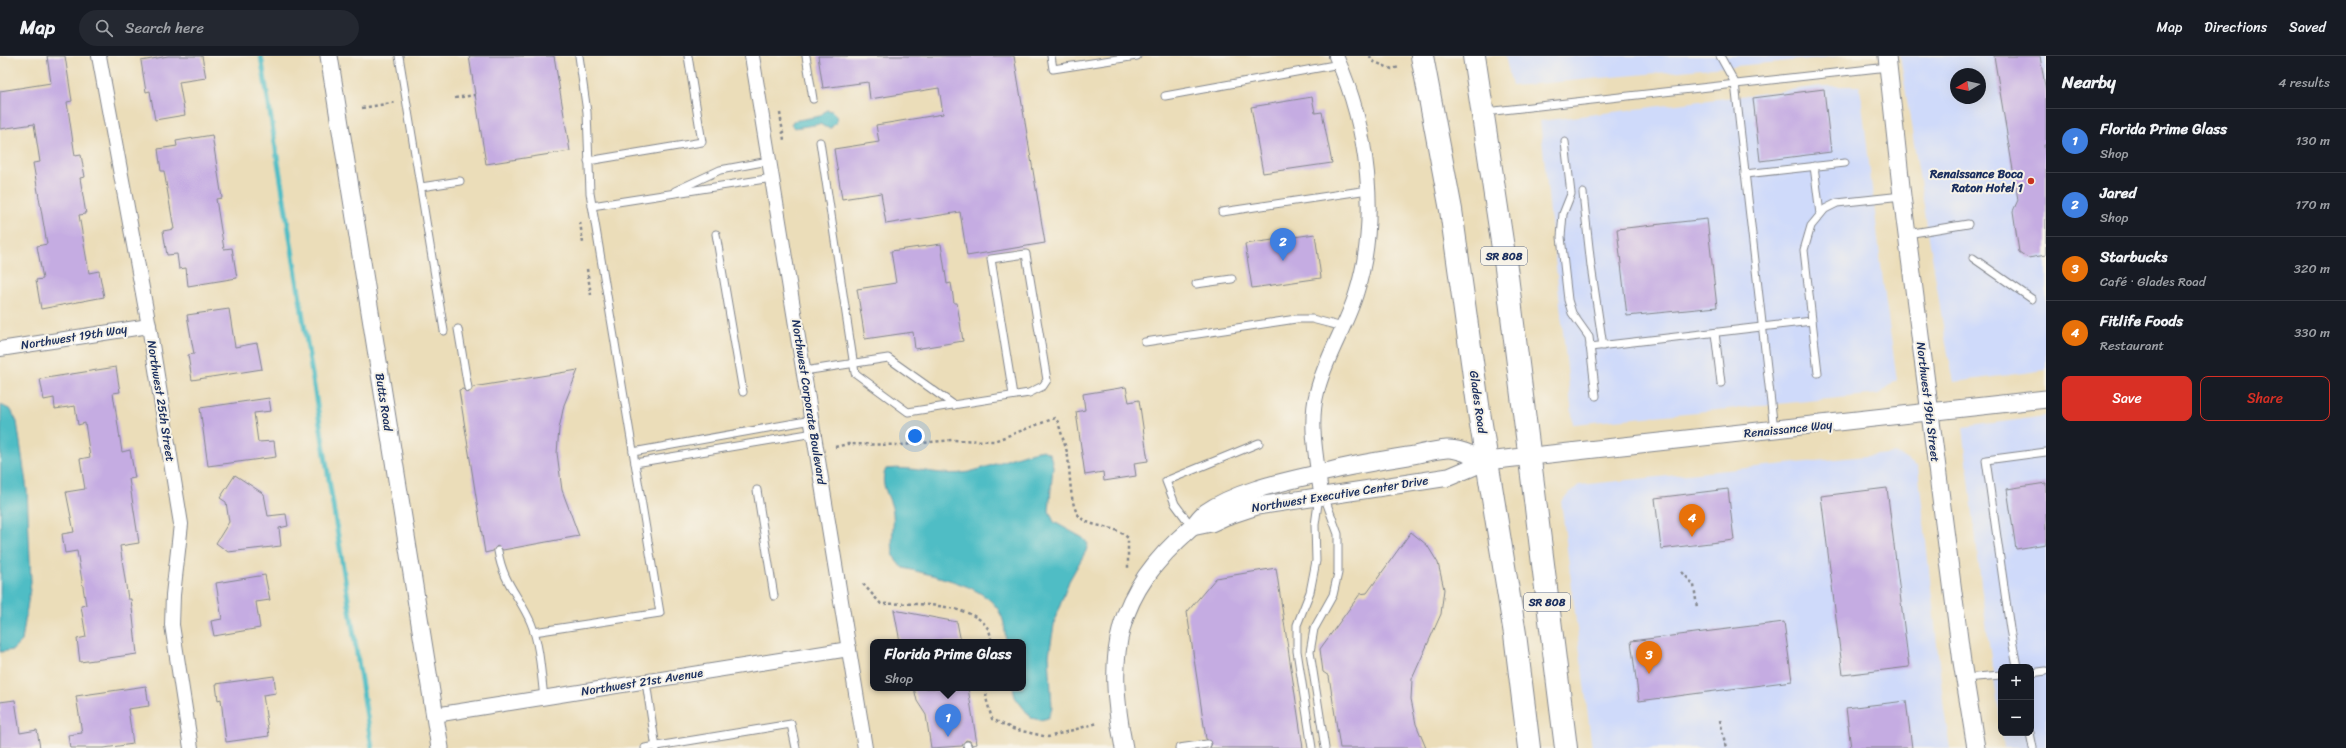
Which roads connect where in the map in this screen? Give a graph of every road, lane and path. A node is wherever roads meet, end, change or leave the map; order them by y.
1 (99, 56) edge
2 (329, 56) edge
3 (399, 56) edge
4 (580, 56) edge
5 (688, 56) edge
6 (752, 56) edge
7 (806, 56) edge
8 (1051, 56) edge
9 (1137, 56) edge
10 (1370, 56) edge
11 (1422, 56) edge
12 (1474, 56) edge
13 (1720, 56) edge
14 (1338, 60) edge
15 (1888, 61) edge
16 (1399, 68) dead end
17 (1735, 83) junction
18 (475, 94) dead end
19 (1165, 96) dead end
20 (455, 98) dead end
21 (813, 100) dead end
22 (399, 102) dead end
23 (362, 108) dead end
24 (1483, 112) junction
25 (780, 113) dead end
26 (784, 140) dead end
27 (820, 142) dead end
28 (1565, 142) dead end
29 (588, 161) junction
30 (769, 161) junction
31 (1845, 163) dead end
32 (1814, 166) junction
33 (1745, 174) junction
34 (772, 178) junction
35 (460, 181) dead end
36 (421, 187) junction
37 (1368, 190) junction
38 (1583, 193) dead end
39 (668, 194) junction
40 (1902, 196) junction
41 (592, 206) junction
42 (1222, 212) dead end
43 (1820, 214) junction
44 (580, 222) dead end
45 (1968, 224) dead end
46 (716, 234) dead end
47 (1907, 234) junction
48 (583, 243) dead end
49 (1973, 258) dead end
50 (587, 268) dead end
51 (1232, 278) dead end
52 (1196, 284) dead end
53 (591, 295) dead end
54 (2032, 299) dead end
55 (1812, 321) junction
56 (148, 326) junction
57 (1343, 327) junction
58 (1763, 327) junction
59 (458, 328) dead end
60 (444, 331) dead end
61 (1715, 333) junction
62 (1145, 342) dead end
63 (1603, 346) junction
64 (1590, 347) junction
65 (0, 349) edge
66 (854, 362) junction
67 (804, 371) junction
68 (1818, 373) dead end
69 (1721, 383) dead end
70 (468, 388) dead end
71 (742, 392) dead end
72 (1013, 395) junction
73 (1596, 396) dead end
74 (2046, 399) edge
75 (954, 404) junction
76 (1929, 412) junction
77 (813, 427) junction
78 (1774, 430) junction
79 (1259, 443) dead end
80 (835, 447) dead end
81 (633, 452) junction
82 (2046, 452) edge
83 (1529, 456) junction
84 (1487, 461) junction
85 (635, 463) junction
86 (1320, 489) junction
87 (757, 490) dead end
88 (1192, 527) junction
89 (498, 551) dead end
90 (1128, 570) dead end
91 (1682, 572) dead end
92 (863, 584) dead end
93 (774, 596) dead end
94 (1696, 608) dead end
95 (534, 632) junction
96 (992, 639) edge
97 (849, 649) junction
98 (2016, 664) edge
99 (2046, 671) edge
100 (2034, 673) edge
101 (1998, 675) edge
102 (1964, 678) junction
103 (646, 682) junction
104 (987, 691) edge
105 (544, 698) junction
106 (435, 715) junction
107 (1720, 720) dead end
108 (1098, 724) dead end
109 (2031, 736) edge
110 (1207, 744) dead end
111 (655, 747) edge
112 (191, 748) edge
113 (440, 748) edge
114 (645, 748) edge
115 (796, 748) edge
116 (865, 748) edge
117 (1124, 748) edge
118 (1179, 748) edge
119 (1312, 748) edge
120 (1325, 748) edge
121 (1529, 748) edge
122 (1566, 748) edge
123 (1726, 748) edge
124 (1976, 748) edge
125 (2033, 748) edge

1 - 56 street, Northwest 25th Street
2 - 106 street, Butts Road
3 - 36 lane
4 - 29 lane
5 - 29 lane
6 - 30 street, Northwest Corporate Boulevard
7 - 21 lane
8 - 9 lane
10 - 16 path
11 - 84 main road, Glades Road / SR 808
12 - 24 main road, SR 808
13 - 17 lane
14 - 19 lane
14 - 37 street
15 - 17 lane
15 - 40 street, Northwest 19th Street
17 - 24 lane
17 - 33 lane
18 - 20 path
22 - 23 path
24 - 83 main road, SR 808
25 - 26 path
27 - 66 lane
28 - 64 lane
29 - 41 lane
30 - 34 street, Northwest Corporate Boulevard
30 - 39 lane
31 - 32 lane
32 - 33 lane
32 - 43 lane
33 - 58 lane
34 - 39 lane
34 - 67 street, Northwest Corporate Boulevard
35 - 36 lane
36 - 60 lane
37 - 42 lane
37 - 57 street
38 - 63 lane
39 - 41 lane
40 - 43 lane
40 - 47 street, Northwest 19th Street
41 - 81 lane
43 - 55 lane
44 - 48 path
45 - 47 lane
46 - 71 lane
47 - 76 street, Northwest 19th Street
49 - 54 lane
50 - 53 path
51 - 52 lane
55 - 58 lane
55 - 68 lane
56 - 65 street, Northwest 19th Way
56 - 112 street, Northwest 25th Street
57 - 62 lane
57 - 86 street
58 - 61 lane
58 - 78 lane
59 - 70 lane
61 - 63 lane
61 - 69 lane
63 - 64 lane
64 - 73 lane
66 - 67 lane
66 - 75 lane
66 - 75 lane
67 - 77 street, Northwest Corporate Boulevard
72 - 72 lane
72 - 75 lane
74 - 76 street, Renaissance Way
76 - 78 street, Renaissance Way
76 - 102 street, Northwest 19th Street
77 - 81 lane
77 - 85 lane
77 - 97 street, Northwest Corporate Boulevard
78 - 83 street, Renaissance Way
79 - 88 lane
80 - 90 path
81 - 85 lane
82 - 98 lane
83 - 84 street, Northwest Executive Center Drive
83 - 122 main road, SR 808
84 - 86 street, Northwest Executive Center Drive
84 - 86 street, Northwest Executive Center Drive
84 - 121 main road, Glades Road / SR 808
85 - 95 lane
86 - 88 street, Northwest Executive Center Drive
86 - 88 street, Northwest Executive Center Drive
86 - 119 lane
86 - 120 lane
87 - 93 lane
88 - 117 street, Northwest Executive Center Drive
89 - 95 lane
91 - 94 path
92 - 96 path
95 - 105 lane
97 - 103 street, Northwest 21st Avenue
97 - 116 street, Northwest Corporate Boulevard
99 - 100 lane
101 - 102 lane
102 - 124 street, Northwest 19th Street
103 - 105 street, Northwest 21st Avenue
103 - 111 lane
104 - 108 path
105 - 106 street, Northwest 21st Avenue
106 - 113 street, Butts Road
107 - 123 path
109 - 125 lane
110 - 118 lane
111 - 114 lane
111 - 115 lane

